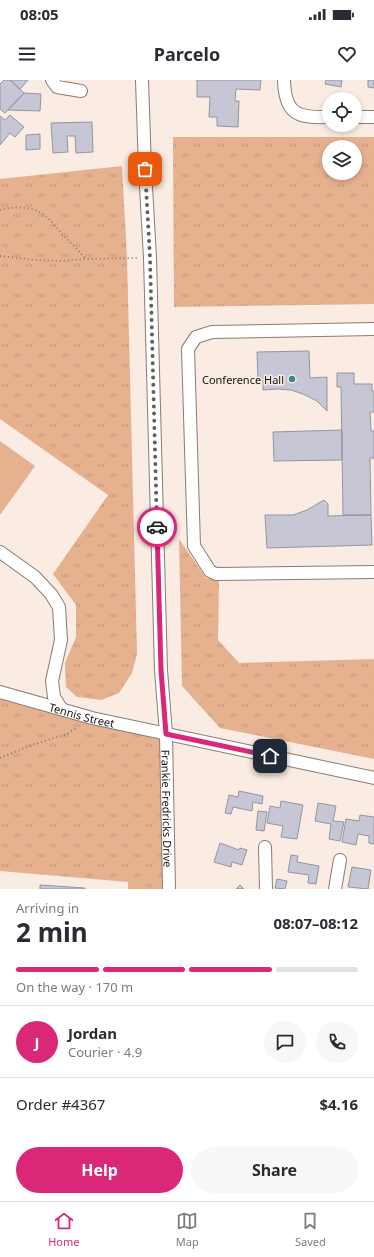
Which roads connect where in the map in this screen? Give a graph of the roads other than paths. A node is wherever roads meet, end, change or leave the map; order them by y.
1 (52, 80) edge
2 (142, 80) edge
3 (284, 80) edge
4 (81, 91) dead end
5 (322, 117) edge
6 (362, 117) edge
7 (374, 117) edge
8 (374, 329) edge
9 (0, 552) edge
10 (374, 572) edge
11 (0, 692) edge
12 (61, 708) junction
13 (166, 734) junction
14 (374, 778) edge
15 (265, 847) dead end
16 (340, 860) dead end
17 (169, 889) edge
18 (266, 889) edge
19 (335, 889) edge

1 - 4 street
2 - 13 street, Frankie Fredricks Drive
3 - 5 street
6 - 7 street
8 - 10 street
9 - 12 street
11 - 12 street, Tennis Street
12 - 13 street, Tennis Street
13 - 14 street, Tennis Street
13 - 17 street, Frankie Fredricks Drive
15 - 18 street
16 - 19 street

